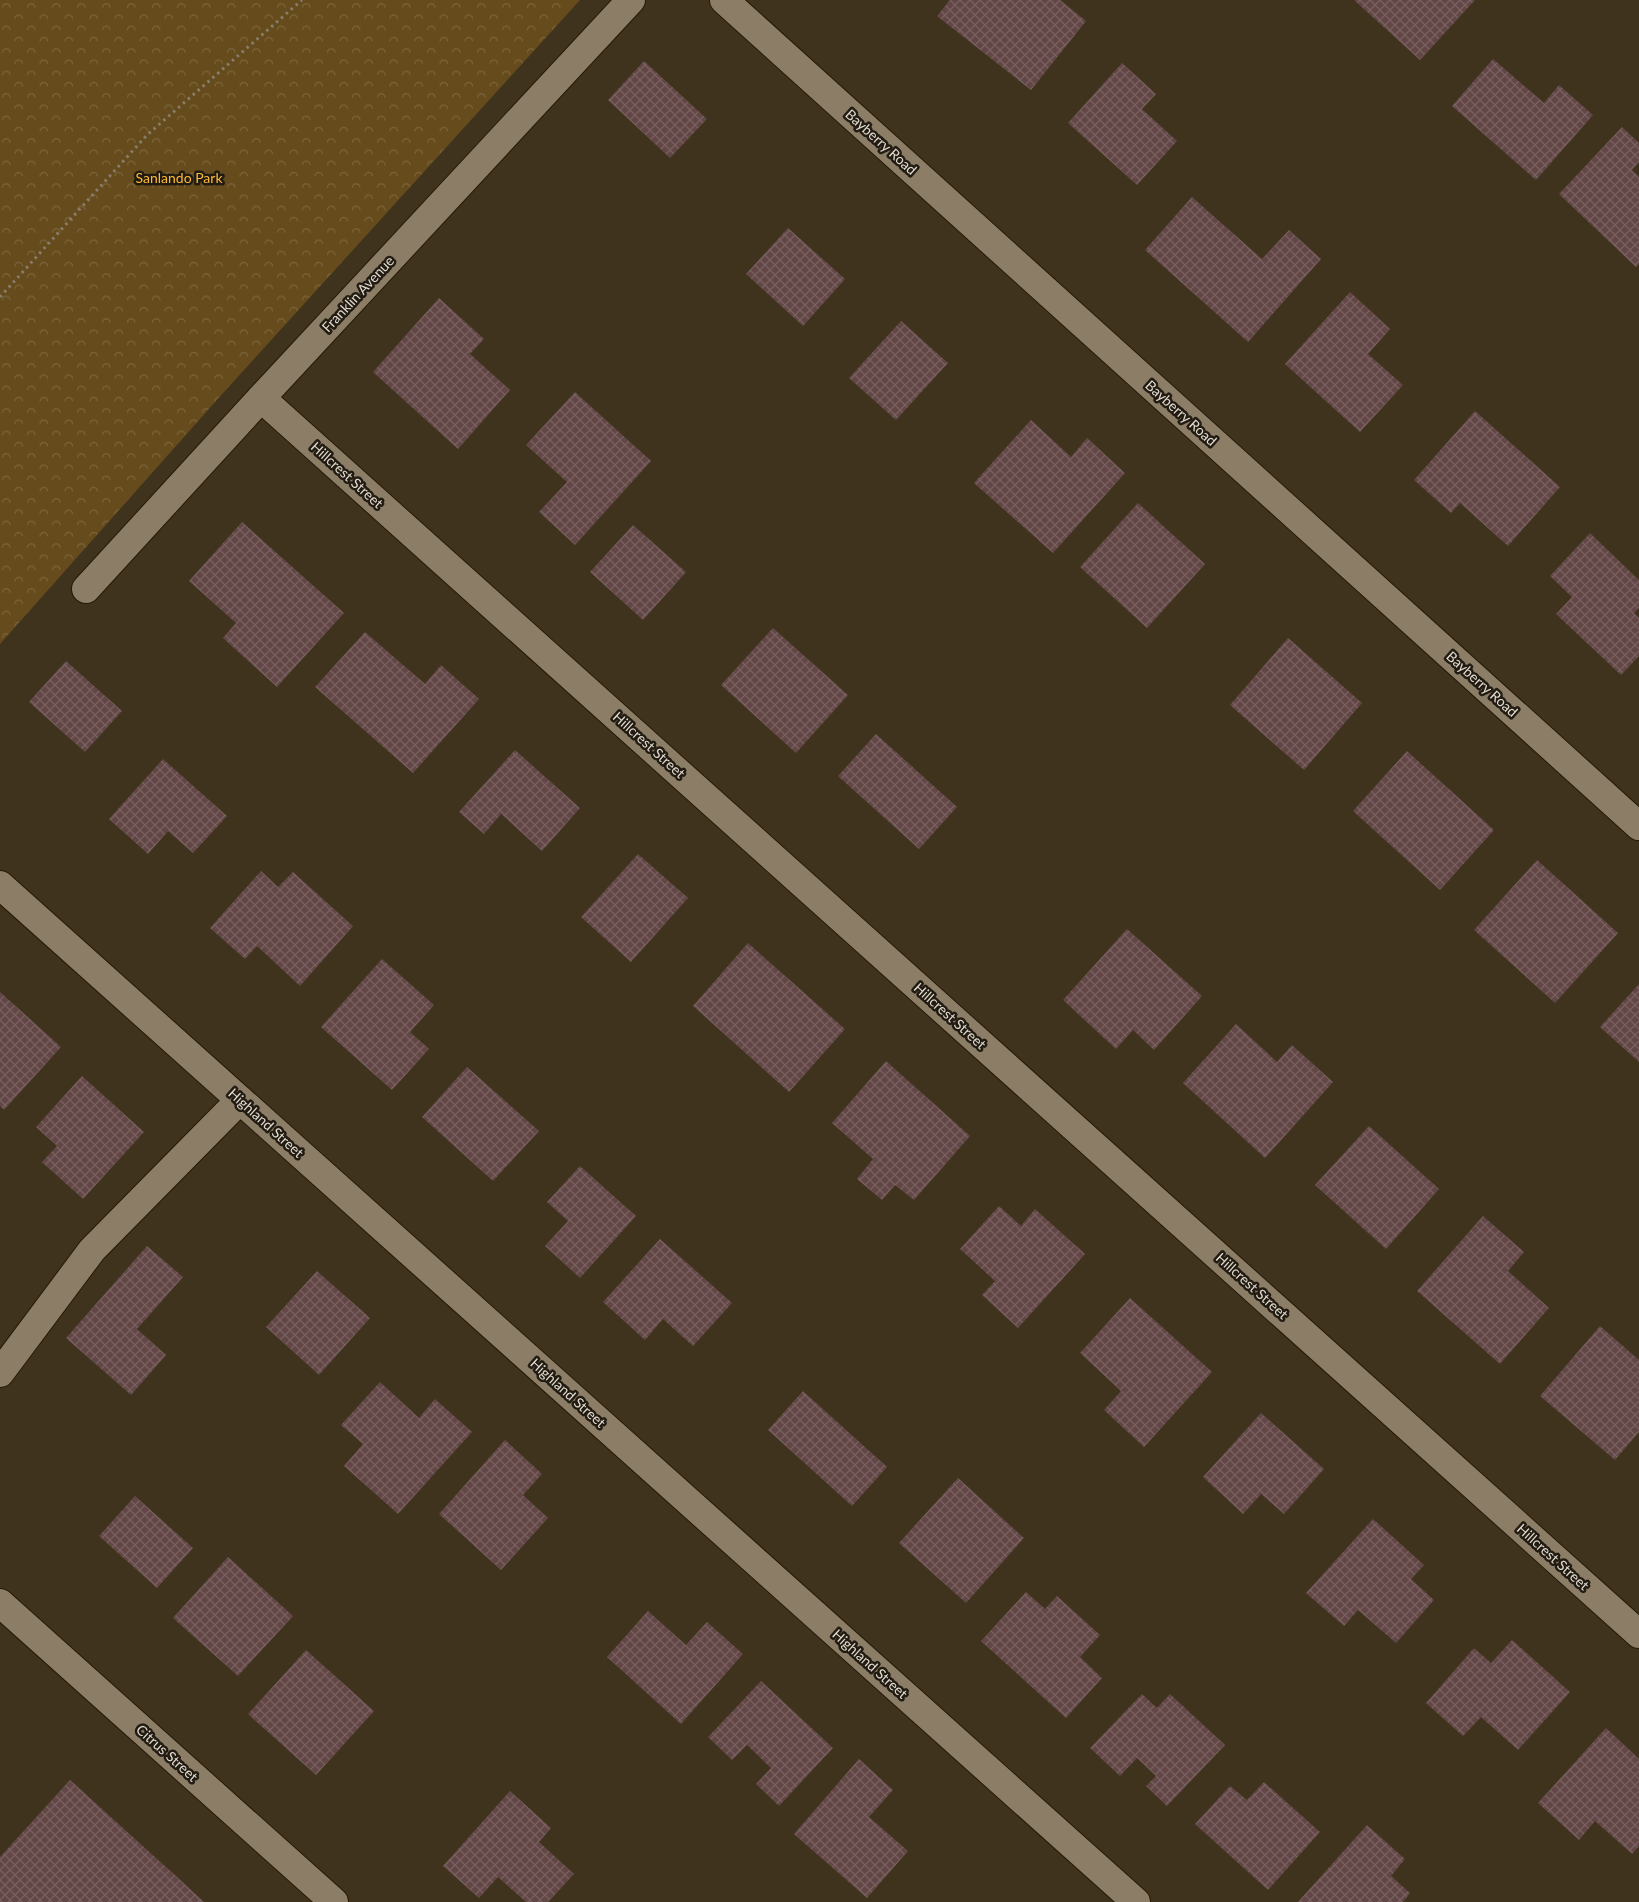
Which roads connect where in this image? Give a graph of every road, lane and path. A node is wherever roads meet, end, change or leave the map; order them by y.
1 (302, 0) edge
2 (630, 0) edge
3 (724, 0) edge
4 (0, 296) edge
5 (261, 398) junction
6 (86, 590) dead end
7 (1639, 826) edge
8 (0, 885) edge
9 (240, 1100) junction
10 (0, 1373) edge
11 (0, 1603) edge
12 (1639, 1634) edge
13 (334, 1902) edge
14 (1136, 1902) edge

1 - 4 path
2 - 5 street, Franklin Avenue
3 - 7 street, Bayberry Road
5 - 6 street, Franklin Avenue
5 - 12 street, Hillcrest Street
8 - 9 street, Highland Street
9 - 10 street
9 - 14 street, Highland Street
11 - 13 street, Citrus Street

